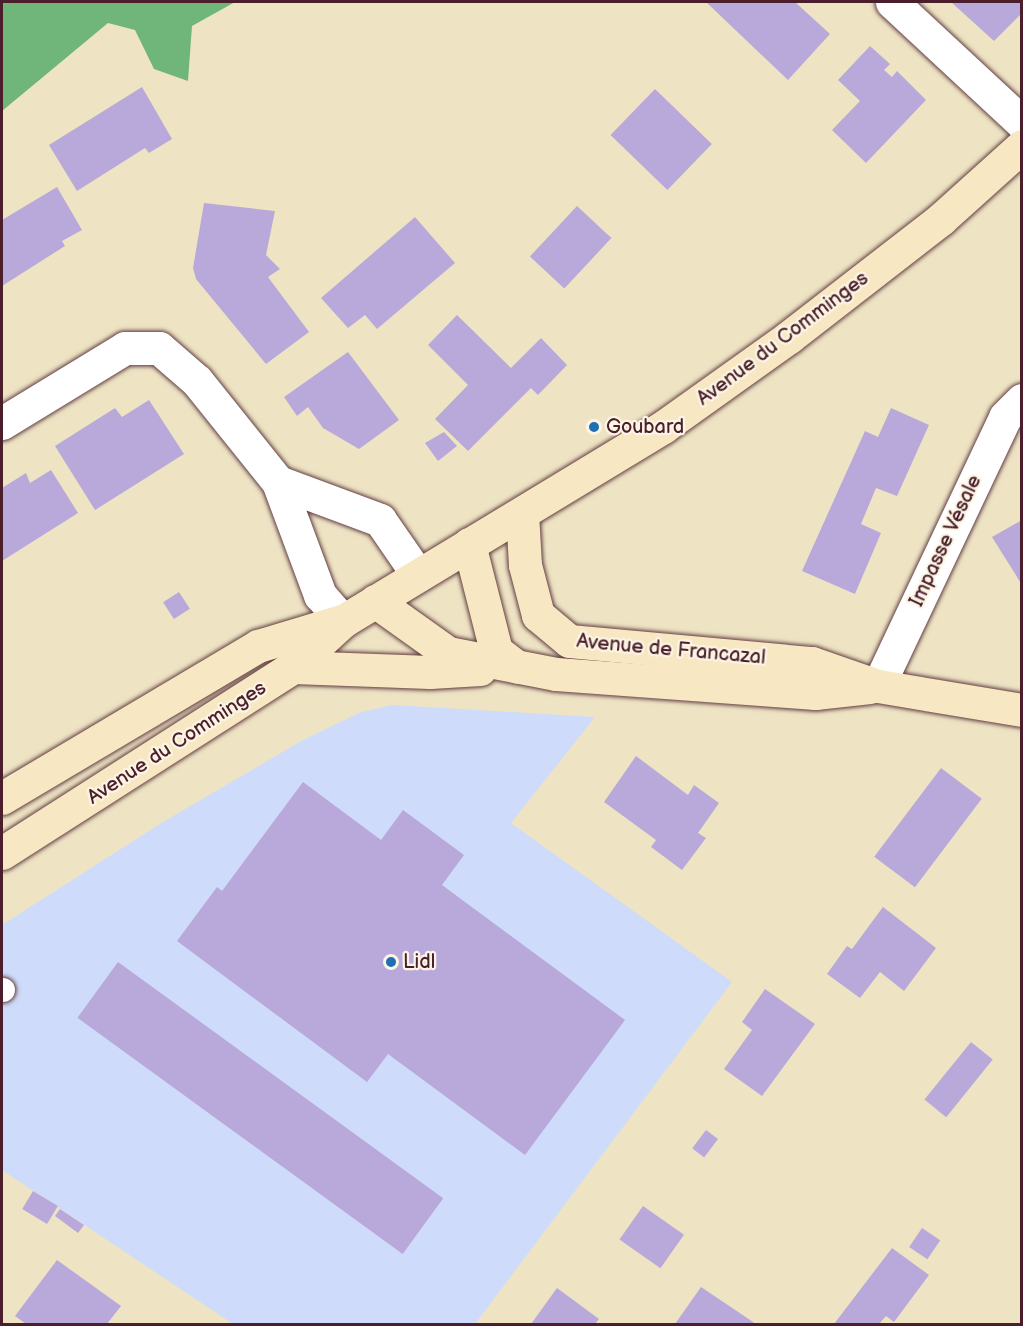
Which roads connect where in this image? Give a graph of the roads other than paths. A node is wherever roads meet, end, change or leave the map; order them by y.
1 (892, 2) edge
2 (1022, 123) edge
3 (1022, 146) edge
4 (1022, 400) edge
5 (2, 423) edge
6 (279, 482) junction
7 (522, 513) junction
8 (469, 544) junction
9 (418, 575) junction
10 (375, 601) junction
11 (343, 621) junction
12 (518, 667) junction
13 (294, 668) junction
14 (878, 686) junction
15 (1022, 710) edge
16 (2, 798) edge
17 (2, 853) edge

1 - 2 street
3 - 7 main road, Avenue du Comminges
4 - 14 street, Impasse Vésale
5 - 6 street
6 - 9 street
6 - 11 street
7 - 8 main road, Avenue du Comminges
7 - 14 main road, Avenue de Francazal
8 - 9 main road, Avenue du Comminges
8 - 12 main road, Avenue de Francazal
9 - 10 main road, Avenue du Comminges
10 - 11 main road, Avenue du Comminges
10 - 12 main road, Avenue de Francazal
11 - 13 main road, Avenue du Comminges
11 - 16 main road, Avenue du Comminges
12 - 13 main road, Avenue de Francazal
12 - 14 main road, Avenue de Francazal
13 - 17 main road, Avenue du Comminges
14 - 15 main road, Avenue de Francazal

